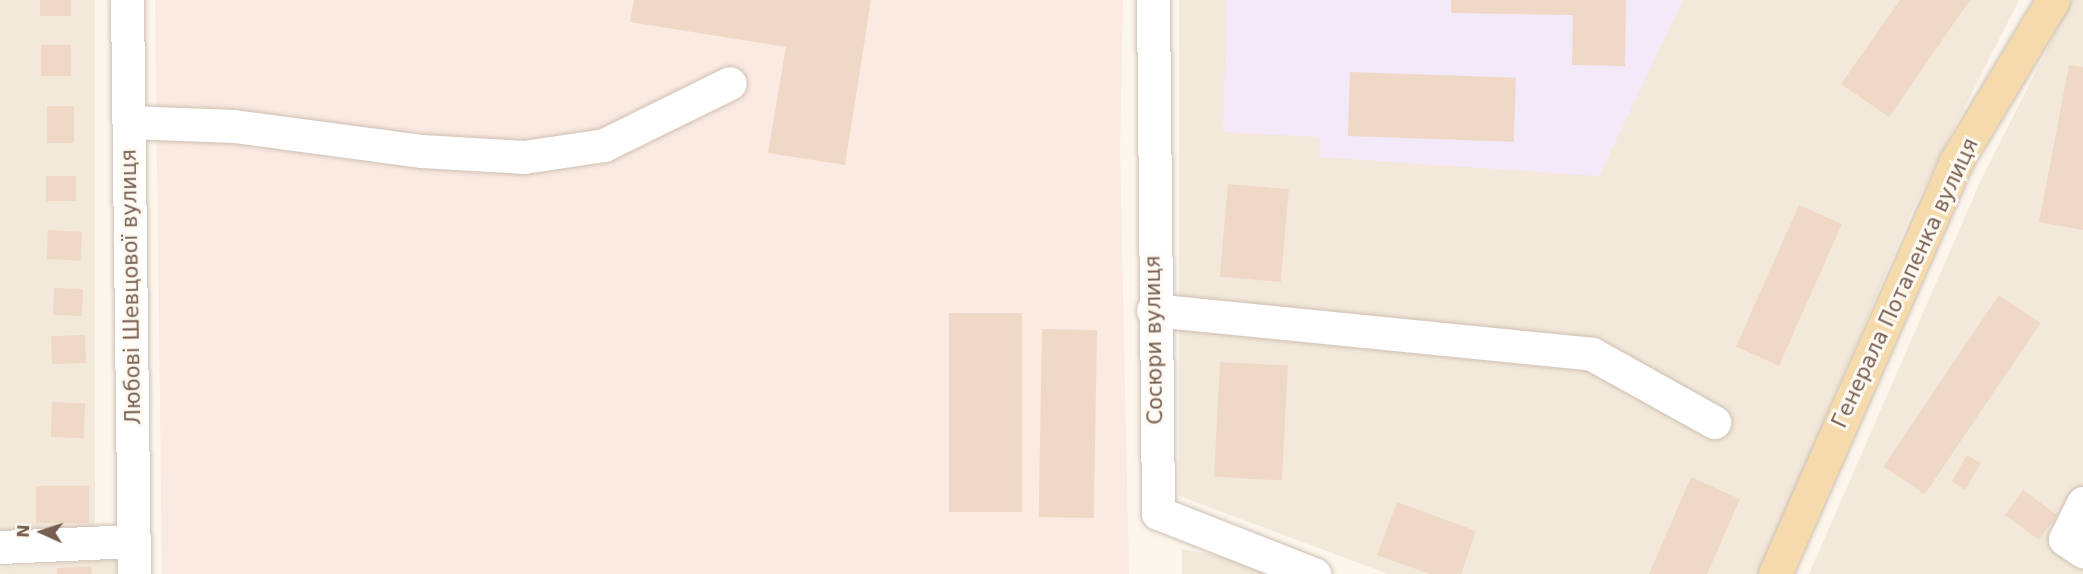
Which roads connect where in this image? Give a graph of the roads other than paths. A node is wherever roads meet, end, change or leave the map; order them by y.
1 (128, 0) edge
2 (1153, 0) edge
3 (2053, 0) edge
4 (730, 83) dead end
5 (129, 122) junction
6 (1153, 310) junction
7 (1714, 422) dead end
8 (2083, 503) edge
9 (134, 541) junction
10 (0, 547) edge
11 (2083, 551) edge
12 (134, 574) edge
13 (1314, 574) edge
14 (1775, 574) edge

1 - 5 street, Любові Шевцової вулиця
2 - 6 street, Сосюри вулиця
3 - 14 main road, Генерала Потапенка вулиця
4 - 5 street
5 - 9 street, Любові Шевцової вулиця
6 - 7 street
6 - 13 street, Сосюри вулиця
8 - 11 street
9 - 10 street
9 - 12 street, Любові Шевцової вулиця

